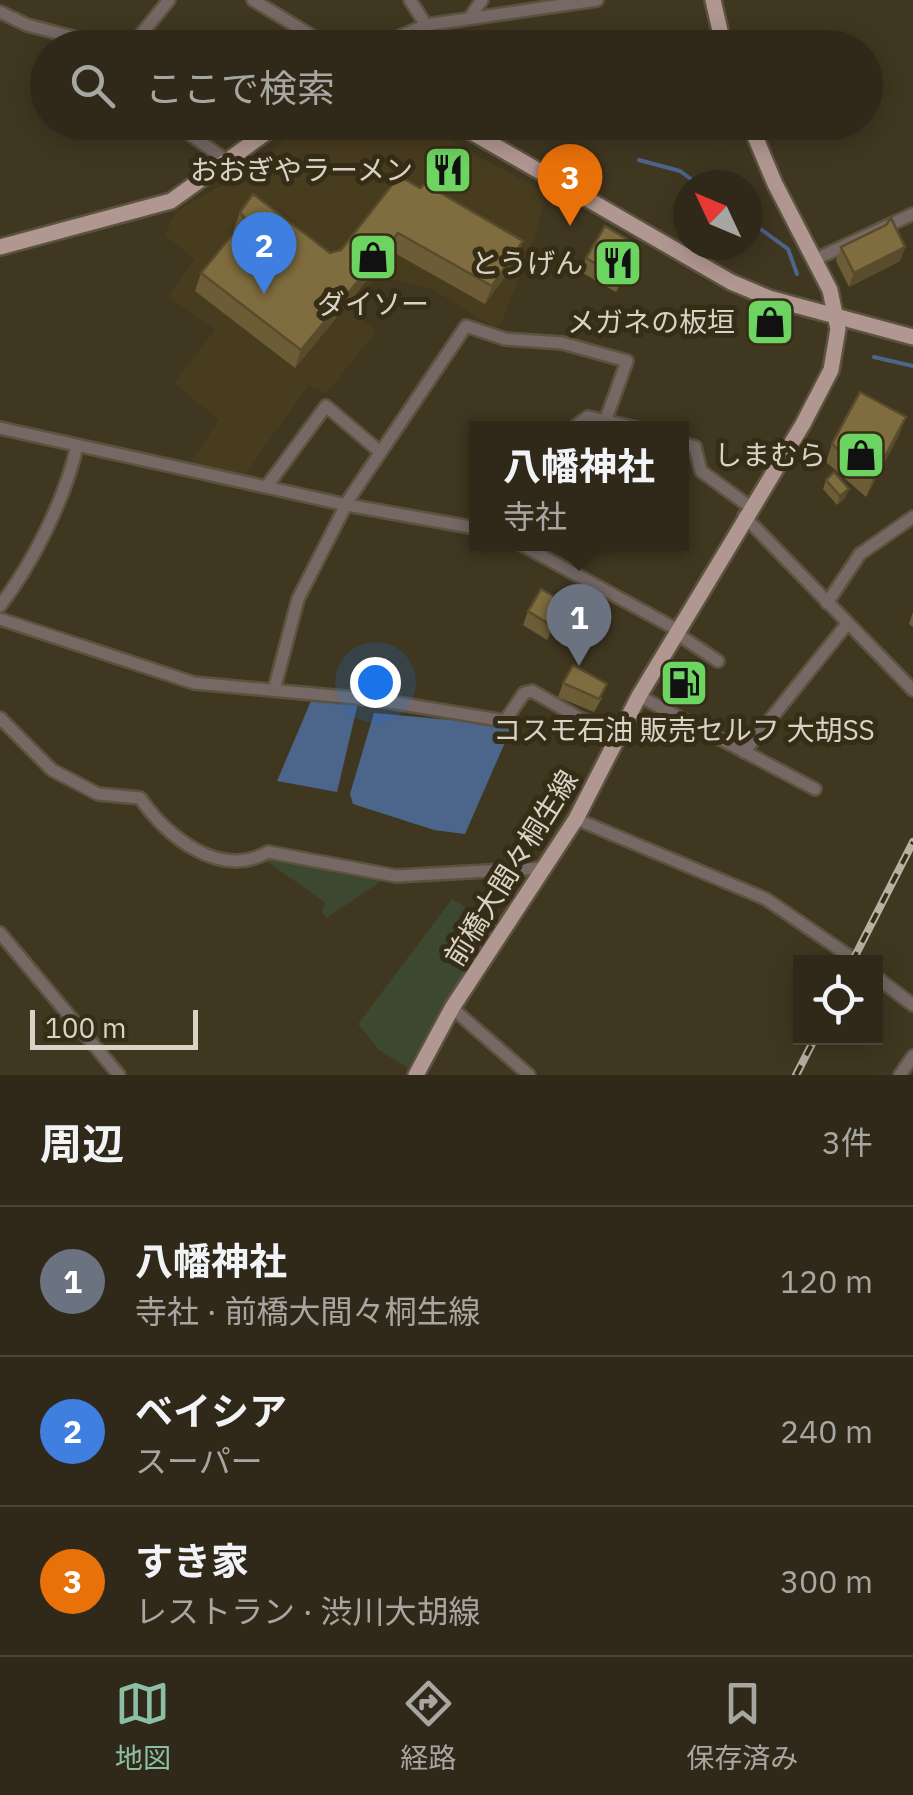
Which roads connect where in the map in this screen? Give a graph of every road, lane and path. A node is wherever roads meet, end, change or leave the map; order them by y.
1 (169, 0) edge
2 (253, 0) edge
3 (410, 0) edge
4 (482, 0) edge
5 (597, 0) edge
6 (714, 0) edge
7 (0, 12) edge
8 (471, 16) junction
9 (426, 25) junction
10 (46, 30) edge
11 (145, 30) edge
12 (302, 30) edge
13 (414, 30) edge
14 (720, 30) edge
15 (199, 140) edge
16 (258, 140) edge
17 (485, 140) edge
18 (756, 140) edge
19 (230, 162) junction
20 (913, 214) edge
21 (0, 246) edge
22 (816, 259) junction
23 (837, 318) junction
24 (913, 338) edge
25 (606, 419) junction
26 (584, 421) edge
27 (613, 421) edge
28 (0, 428) edge
29 (689, 445) edge
30 (77, 446) junction
31 (379, 451) junction
32 (268, 486) junction
33 (347, 504) junction
34 (747, 511) junction
35 (913, 516) edge
36 (469, 527) edge
37 (532, 551) edge
38 (827, 603) junction
39 (0, 606) edge
40 (0, 619) edge
41 (848, 624) junction
42 (676, 632) junction
43 (718, 661) dead end
44 (274, 690) junction
45 (913, 690) edge
46 (639, 696) junction
47 (0, 718) edge
48 (621, 730) junction
49 (744, 752) junction
50 (815, 790) dead end
51 (576, 820) junction
52 (544, 868) junction
53 (0, 933) edge
54 (848, 955) edge
55 (883, 982) edge
56 (913, 1006) edge
57 (452, 1008) junction
58 (913, 1056) edge
59 (118, 1075) edge
60 (416, 1075) edge
61 (529, 1075) edge
62 (900, 1075) edge

1 - 11 street
2 - 12 street
3 - 9 street
4 - 8 street
5 - 8 street
6 - 14 main road
7 - 10 street
8 - 9 street
9 - 13 street
15 - 19 street
16 - 19 main road
17 - 23 main road
18 - 22 main road
19 - 21 main road
20 - 22 street
22 - 23 main road
23 - 24 main road
23 - 34 main road, 前橋大間々桐生線
25 - 26 street
25 - 27 street
25 - 31 street
28 - 30 street
29 - 34 street
30 - 32 street
30 - 39 street
31 - 32 street
31 - 33 street
32 - 33 street
33 - 36 street
33 - 44 street
34 - 38 street
34 - 42 main road, 前橋大間々桐生線
35 - 38 street
37 - 42 street
38 - 41 street
40 - 44 street
41 - 45 street
41 - 49 street
42 - 43 street
42 - 46 main road, 前橋大間々桐生線
44 - 48 street
46 - 48 main road, 前橋大間々桐生線
46 - 49 street
47 - 52 street
48 - 51 main road, 前橋大間々桐生線
49 - 50 street
51 - 52 main road, 前橋大間々桐生線
51 - 54 street
52 - 57 main road, 前橋大間々桐生線
53 - 59 street
55 - 56 street
57 - 60 main road, 前橋大間々桐生線
57 - 61 street
58 - 62 street

